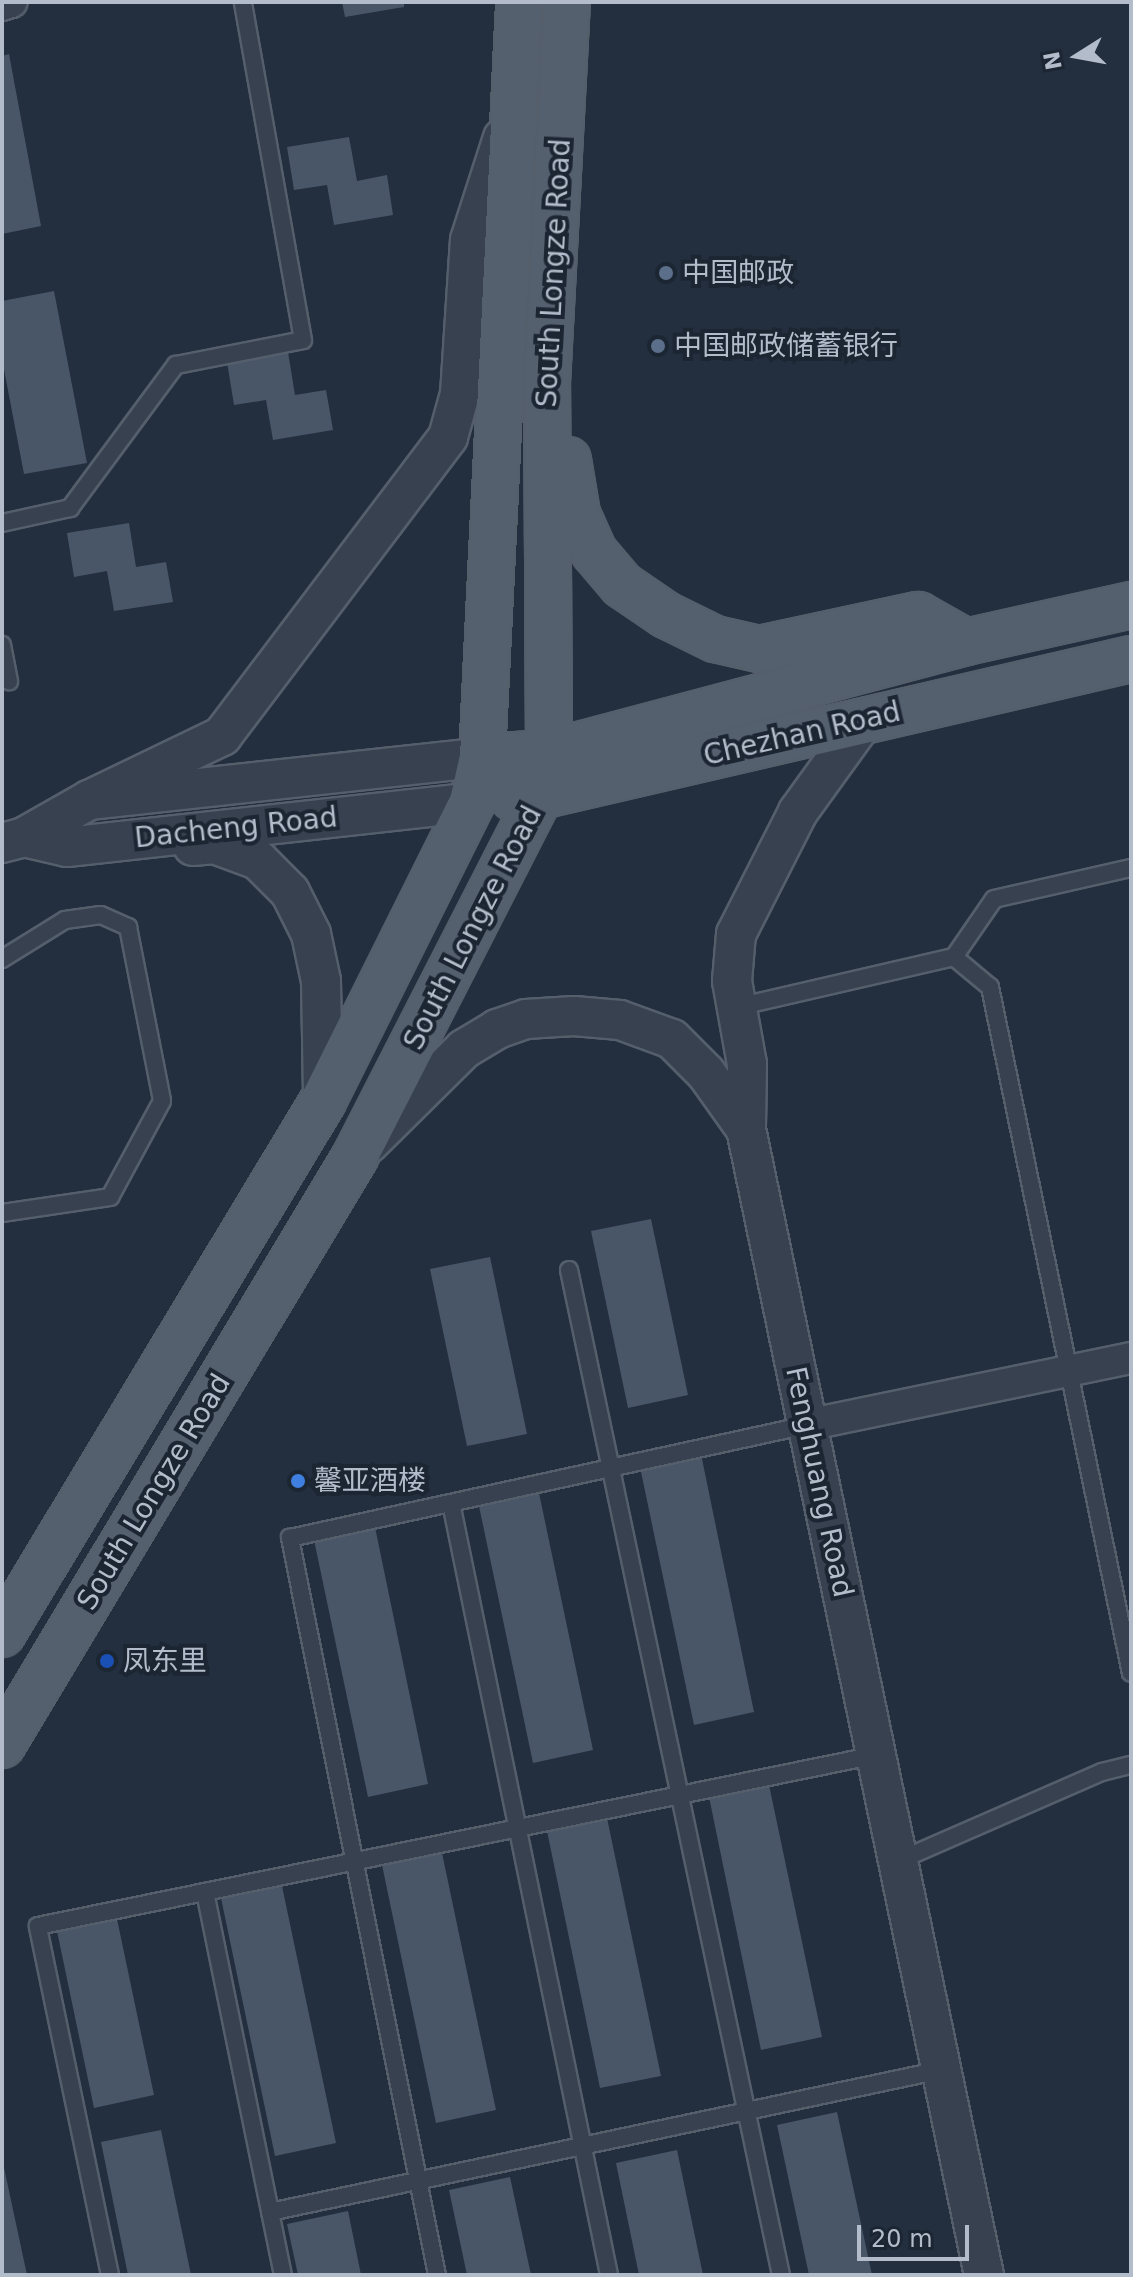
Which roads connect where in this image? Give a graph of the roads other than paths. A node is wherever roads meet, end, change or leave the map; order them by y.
1 (12, 2) edge
2 (243, 2) edge
3 (519, 2) edge
4 (567, 2) edge
5 (2, 5) edge
6 (513, 107) junction
7 (547, 383) junction
8 (2, 523) edge
9 (1131, 605) edge
10 (966, 642) junction
11 (2, 645) edge
12 (1131, 659) edge
13 (9, 681) dead end
14 (865, 719) junction
15 (549, 753) junction
16 (482, 757) junction
17 (540, 796) junction
18 (89, 800) junction
19 (472, 802) junction
20 (13, 840) edge
21 (67, 847) junction
22 (1131, 868) edge
23 (954, 957) junction
24 (2, 959) edge
25 (737, 1007) junction
26 (323, 1101) junction
27 (746, 1129) junction
28 (355, 1157) junction
29 (2, 1213) edge
30 (569, 1270) dead end
31 (1131, 1358) edge
32 (1071, 1370) junction
33 (807, 1425) junction
34 (611, 1468) junction
35 (451, 1503) junction
36 (2, 1634) edge
37 (1131, 1673) edge
38 (2, 1745) edge
39 (876, 1755) junction
40 (1131, 1765) edge
41 (680, 1795) junction
42 (517, 1828) junction
43 (355, 1861) junction
44 (898, 1861) junction
45 (205, 1892) junction
46 (941, 2070) junction
47 (746, 2111) junction
48 (582, 2145) junction
49 (418, 2179) junction
50 (270, 2212) junction
51 (110, 2275) edge
52 (283, 2275) edge
53 (437, 2275) edge
54 (609, 2275) edge
55 (781, 2275) edge
56 (984, 2275) edge

1 - 5 street
2 - 8 lane
3 - 6 main road, South Longze Road
4 - 7 main road, South Longze Road
6 - 16 main road, South Longze Road
6 - 18 street
7 - 10 main road
7 - 15 main road, South Longze Road
9 - 10 main road, Chezhan Road
10 - 15 main road, Chezhan Road
11 - 13 lane
12 - 14 main road, Chezhan Road
14 - 17 main road, Chezhan Road
14 - 25 street, Fenghuang Road
15 - 16 main road, Chezhan Road
15 - 17 main road, South Longze Road
16 - 18 street
16 - 19 main road, South Longze Road
17 - 19 main road, Chezhan Road
17 - 28 main road, South Longze Road
18 - 20 street
19 - 21 street, Dacheng Road
19 - 26 main road, South Longze Road
20 - 21 street, Dacheng Road
21 - 26 street
22 - 23 lane
23 - 25 lane
23 - 32 lane
24 - 29 lane
25 - 27 street, Fenghuang Road
26 - 36 main road, South Longze Road
27 - 28 street
27 - 33 street, Fenghuang Road
28 - 38 main road, South Longze Road
30 - 34 lane
31 - 32 street
32 - 33 street
32 - 37 lane
33 - 34 lane
33 - 39 street, Fenghuang Road
34 - 35 lane
34 - 41 lane
35 - 42 lane
35 - 43 lane
39 - 41 lane
39 - 44 street, Fenghuang Road
40 - 44 lane
41 - 42 lane
41 - 47 lane
42 - 43 lane
42 - 48 lane
43 - 45 lane
43 - 49 lane
44 - 46 street, Fenghuang Road
45 - 50 lane
45 - 51 lane
46 - 47 lane
46 - 56 street, Fenghuang Road
47 - 48 lane
47 - 55 lane
48 - 49 lane
48 - 54 lane
49 - 50 lane
49 - 53 lane
50 - 52 lane

